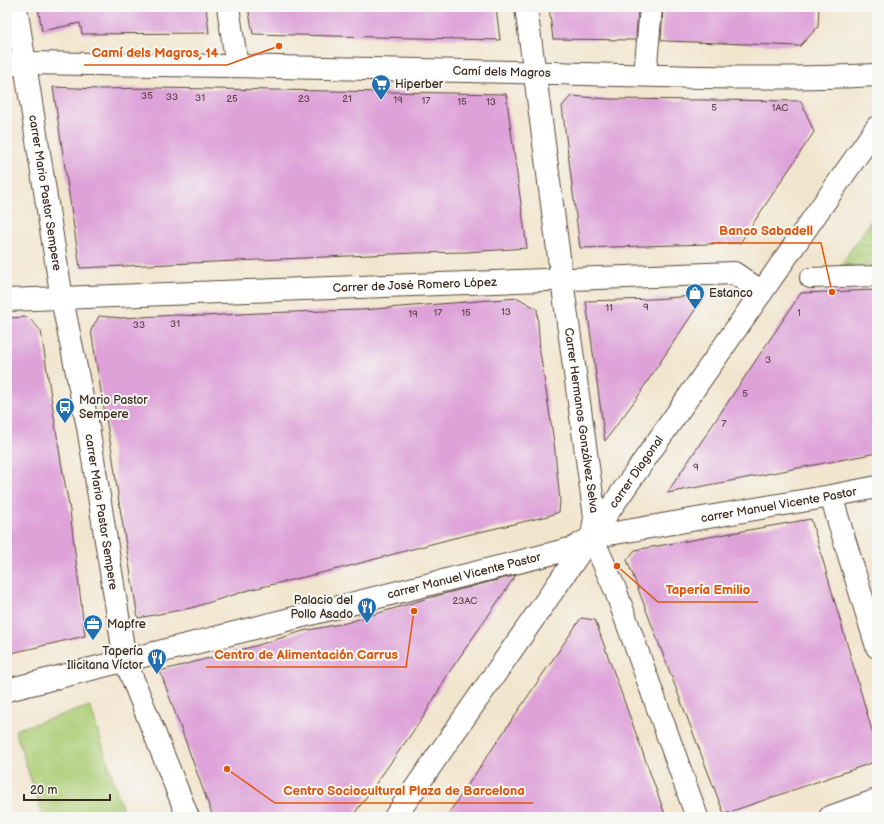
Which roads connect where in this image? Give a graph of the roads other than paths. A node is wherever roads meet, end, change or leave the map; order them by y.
1 (16, 7) edge
2 (228, 7) edge
3 (526, 7) edge
4 (651, 7) edge
5 (16, 64) edge
6 (237, 66) junction
7 (535, 73) junction
8 (645, 75) junction
9 (877, 75) edge
10 (877, 127) edge
11 (877, 276) edge
12 (810, 278) dead end
13 (562, 280) junction
14 (762, 292) junction
15 (62, 299) junction
16 (7, 300) edge
17 (877, 487) edge
18 (831, 496) junction
19 (592, 537) junction
20 (877, 647) edge
21 (126, 660) junction
22 (7, 690) edge
23 (877, 800) edge
24 (188, 817) edge
25 (395, 817) edge
26 (697, 817) edge
27 (830, 817) edge

1 - 5 street, carrer Mario Pastor Sempere
2 - 6 street
3 - 7 street, Carrer Hermanos Gonzálvez Selva
4 - 8 street
5 - 6 street, Camí dels Magros
5 - 15 street, carrer Mario Pastor Sempere
6 - 7 street, Camí dels Magros
7 - 8 street, Camí dels Magros
7 - 13 street, Carrer Hermanos Gonzálvez Selva
8 - 9 street, Camí dels Magros
10 - 14 street, carrer Diagonal
11 - 12 street
13 - 14 street, Carrer de José Romero López
13 - 15 street, Carrer de José Romero López
13 - 19 street, Carrer Hermanos Gonzálvez Selva
14 - 19 street, carrer Diagonal
15 - 16 street, Carrer de José Romero López
15 - 21 street, carrer Mario Pastor Sempere
17 - 18 street, carrer Manuel Vicente Pastor
18 - 19 street, carrer Manuel Vicente Pastor
18 - 20 street
19 - 21 street, carrer Manuel Vicente Pastor
19 - 25 street, carrer Diagonal
19 - 26 street
21 - 22 street, carrer Manuel Vicente Pastor
21 - 24 street, carrer Mario Pastor Sempere
23 - 27 street

